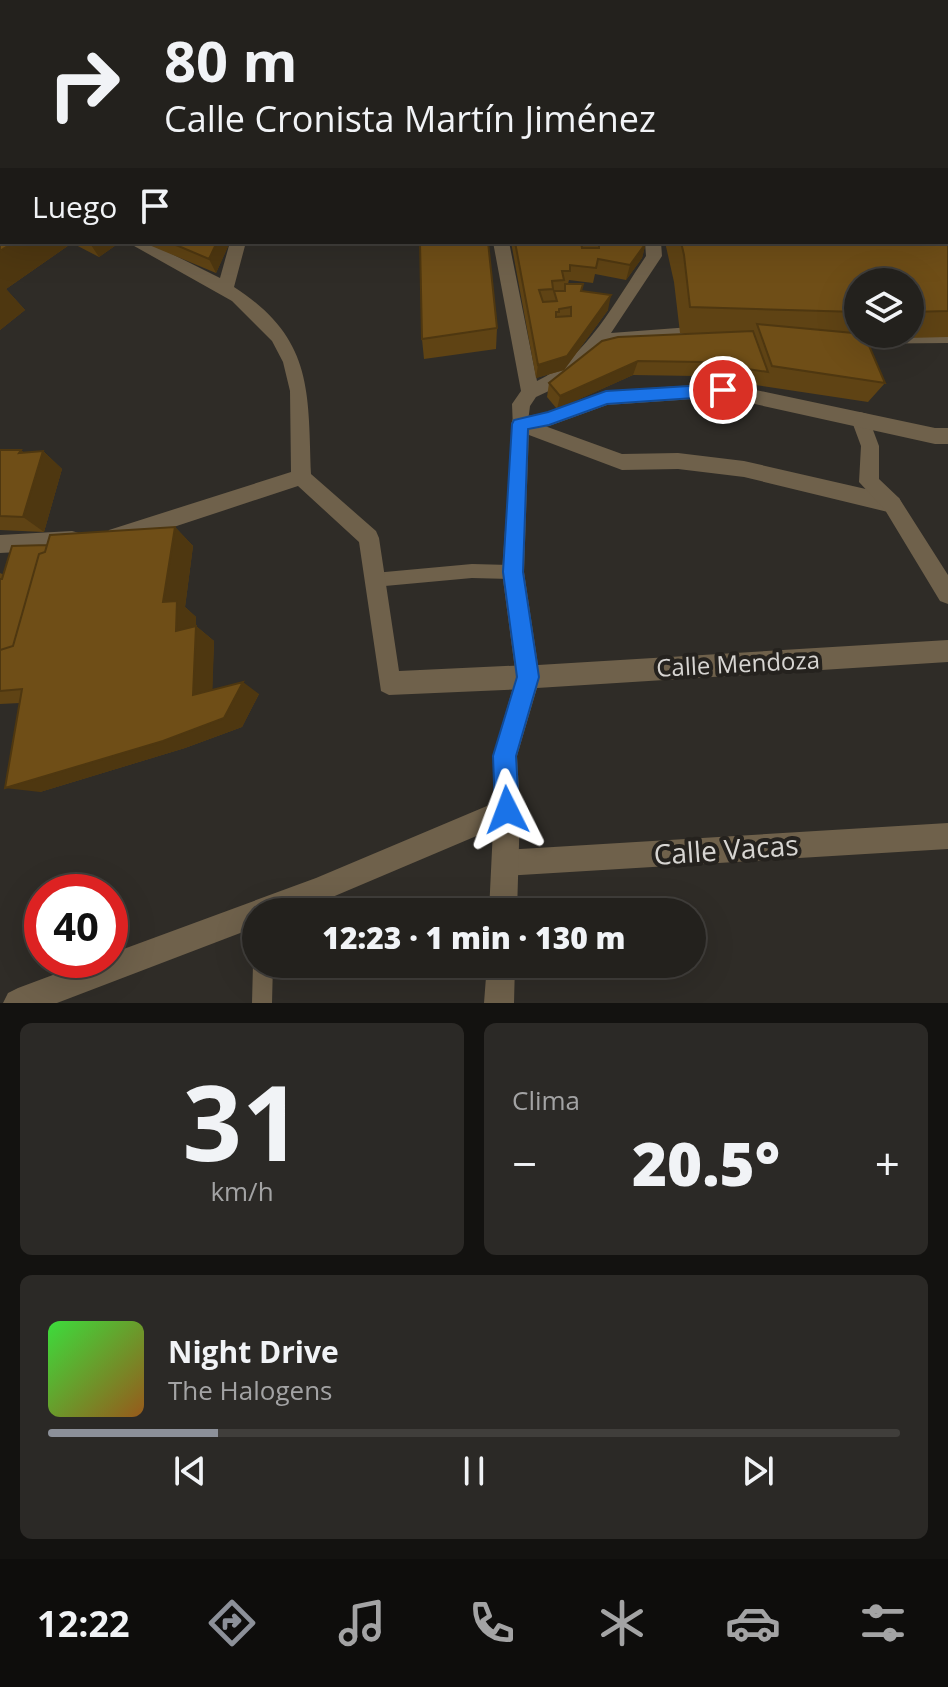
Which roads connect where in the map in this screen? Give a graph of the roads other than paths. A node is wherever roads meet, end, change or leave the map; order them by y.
1 (139, 244) edge
2 (237, 244) edge
3 (501, 244) edge
4 (653, 244) edge
5 (226, 287) junction
6 (724, 332) edge
7 (823, 337) edge
8 (948, 337) edge
9 (597, 340) junction
10 (530, 392) junction
11 (860, 419) junction
12 (520, 424) junction
13 (948, 436) edge
14 (301, 477) junction
15 (892, 504) junction
16 (0, 544) edge
17 (513, 572) junction
18 (374, 580) junction
19 (948, 594) edge
20 (948, 651) edge
21 (528, 677) junction
22 (507, 810) junction
23 (948, 836) edge
24 (505, 863) junction
25 (298, 898) edge
26 (504, 898) edge
27 (242, 919) edge
28 (263, 978) edge
29 (500, 978) edge
30 (18, 1003) edge
31 (262, 1003) edge
32 (499, 1003) edge

1 - 5 street
2 - 5 street
3 - 10 street
4 - 9 street
5 - 14 street
6 - 9 street
7 - 8 street
9 - 10 street
10 - 12 street
11 - 12 street
11 - 13 street
11 - 15 street
12 - 15 street
12 - 17 street
14 - 16 street
14 - 18 street
15 - 19 street
17 - 18 lane
17 - 21 street
18 - 21 street, Calle Mendoza
20 - 21 street, Calle Mendoza
21 - 22 street
22 - 24 street
22 - 25 street
23 - 24 street, Calle Vacas
24 - 26 street
27 - 30 street
28 - 31 lane
29 - 32 street

